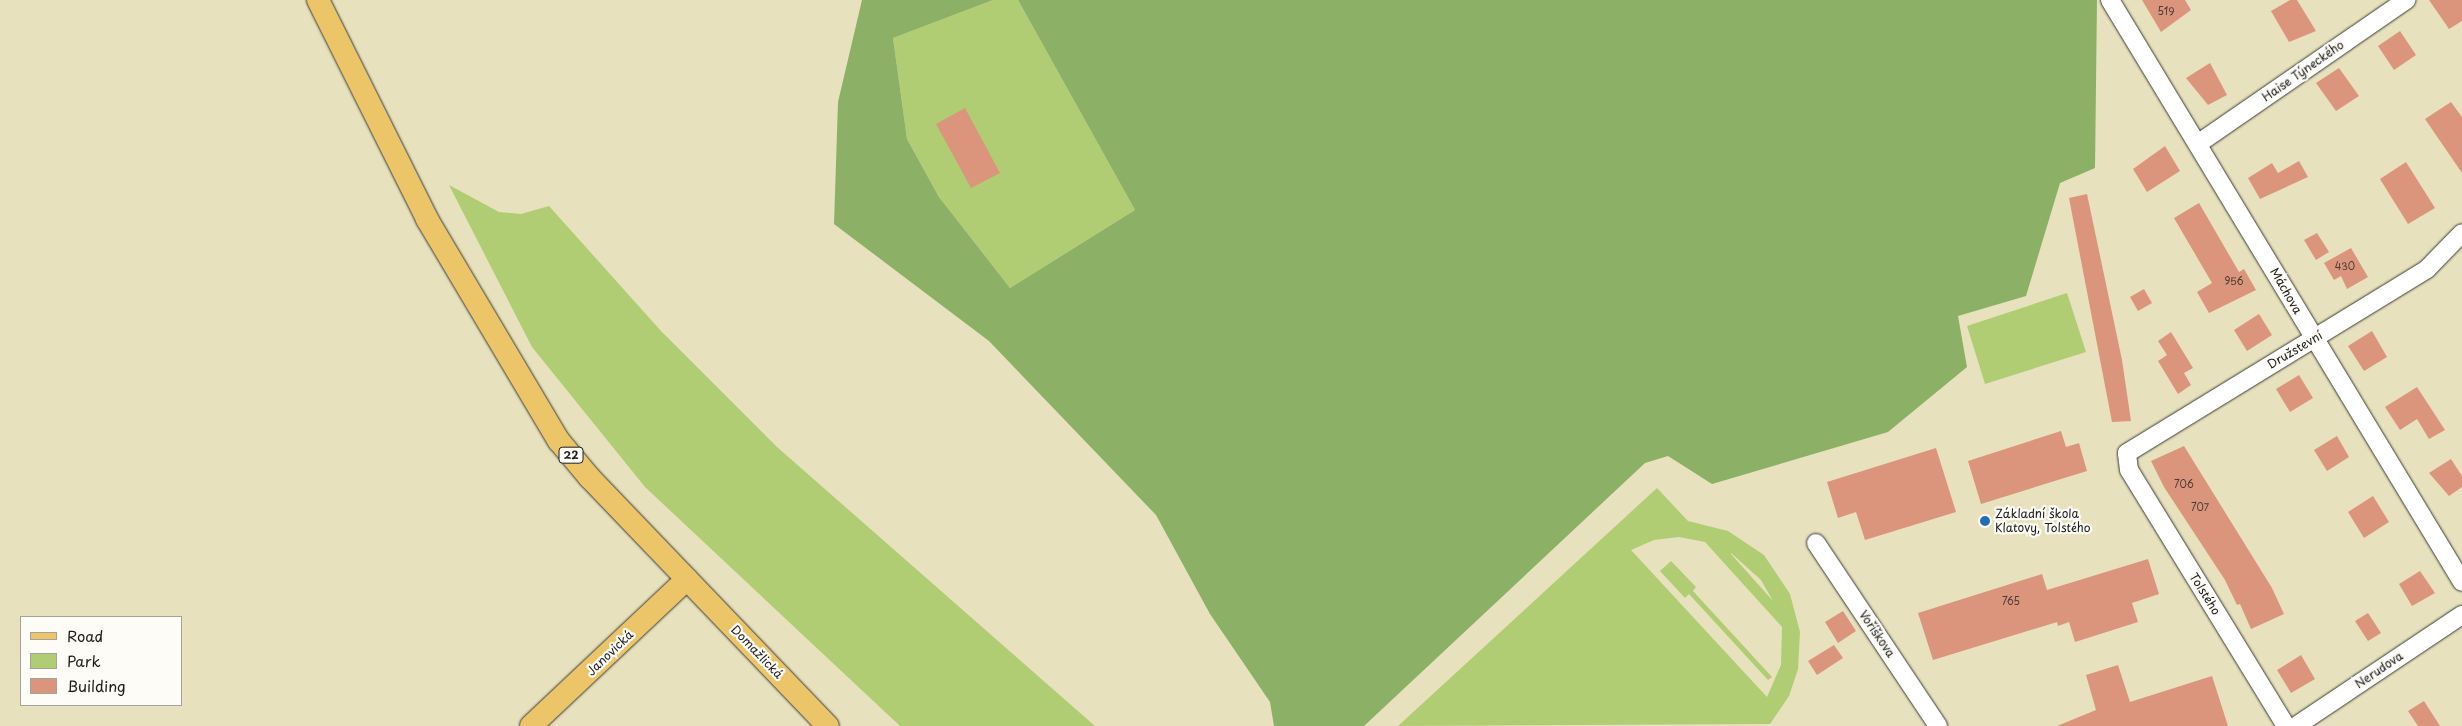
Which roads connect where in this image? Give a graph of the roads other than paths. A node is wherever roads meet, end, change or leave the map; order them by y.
1 (318, 0) edge
2 (2110, 0) edge
3 (2406, 0) edge
4 (2199, 143) junction
5 (2462, 233) edge
6 (2314, 339) junction
7 (2126, 462) joint
8 (1816, 543) dead end
9 (687, 579) junction
10 (2462, 582) edge
11 (2462, 614) edge
12 (532, 726) edge
13 (828, 726) edge
14 (1938, 726) edge
15 (2286, 726) edge
16 (2296, 726) edge

1 - 9 main road, 22
2 - 4 street, Máchova
3 - 4 street, Haise Týneckého
4 - 6 street, Máchova
5 - 6 street, Družstevní
6 - 7 street, Družstevní
6 - 10 street, Máchova
7 - 15 street, Tolstého
8 - 14 street, Voříškova
9 - 12 main road, Janovická
9 - 13 main road, Domažlická / 22
11 - 16 street, Nerudova

